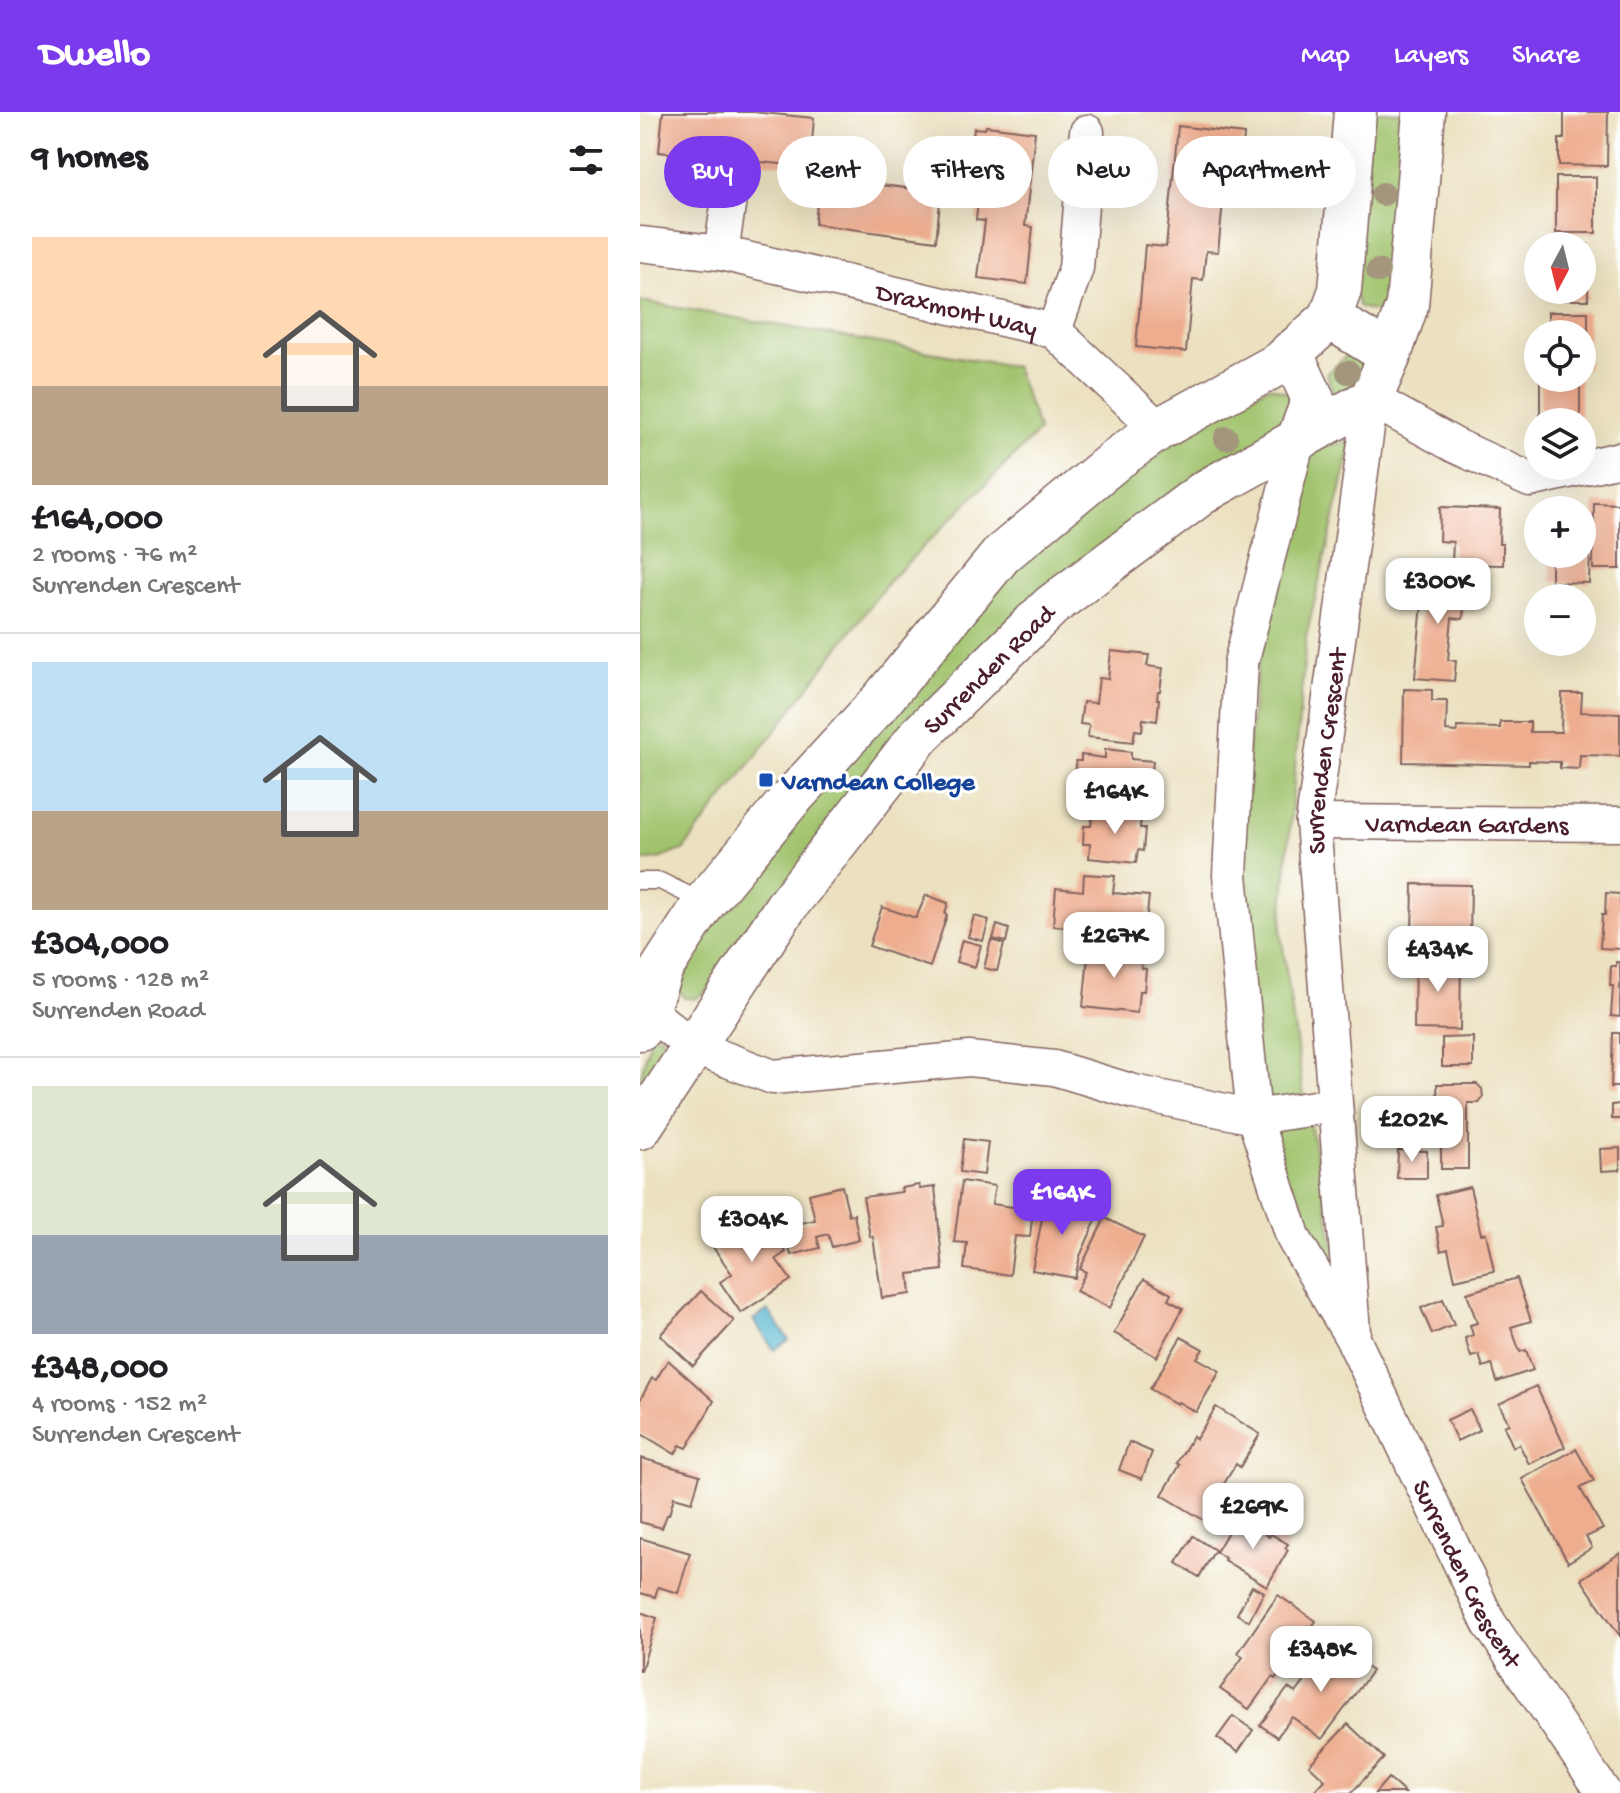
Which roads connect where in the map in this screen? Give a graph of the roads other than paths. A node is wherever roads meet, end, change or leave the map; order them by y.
1 (1355, 112) edge
2 (1424, 112) edge
3 (1087, 132) dead end
4 (728, 208) edge
5 (640, 244) edge
6 (721, 253) junction
7 (1330, 318) junction
8 (1054, 331) junction
9 (1291, 352) junction
10 (1390, 355) junction
11 (1371, 399) junction
12 (1159, 429) junction
13 (1298, 439) junction
14 (1620, 459) edge
15 (899, 719) junction
16 (1313, 822) junction
17 (1620, 824) edge
18 (640, 881) edge
19 (705, 902) junction
20 (643, 1019) edge
21 (693, 1047) junction
22 (1335, 1105) junction
23 (1254, 1117) junction
24 (640, 1128) edge
25 (1353, 1339) junction
26 (1604, 1793) edge

1 - 7 street
2 - 10 street
3 - 8 street
4 - 6 street
5 - 6 street, Draxmont Way
6 - 8 street, Draxmont Way
7 - 9 street, Surrenden Road
7 - 10 street
8 - 12 street, Draxmont Way
9 - 12 street, Surrenden Road
9 - 13 street
10 - 11 street
11 - 13 street, Surrenden Road
11 - 14 street
11 - 16 street, Surrenden Crescent
12 - 15 street, Surrenden Road
13 - 15 street, Surrenden Road
13 - 23 street, Surrenden Crescent
15 - 19 street, Surrenden Road
15 - 21 street, Surrenden Road
16 - 17 street, Varndean Gardens
16 - 22 street, Surrenden Crescent
18 - 19 lane
19 - 20 street, Surrenden Road
20 - 21 street
21 - 23 street
21 - 24 street, Surrenden Road
22 - 23 street
22 - 25 street, Surrenden Crescent
23 - 25 street, Surrenden Crescent
25 - 26 street, Surrenden Crescent

